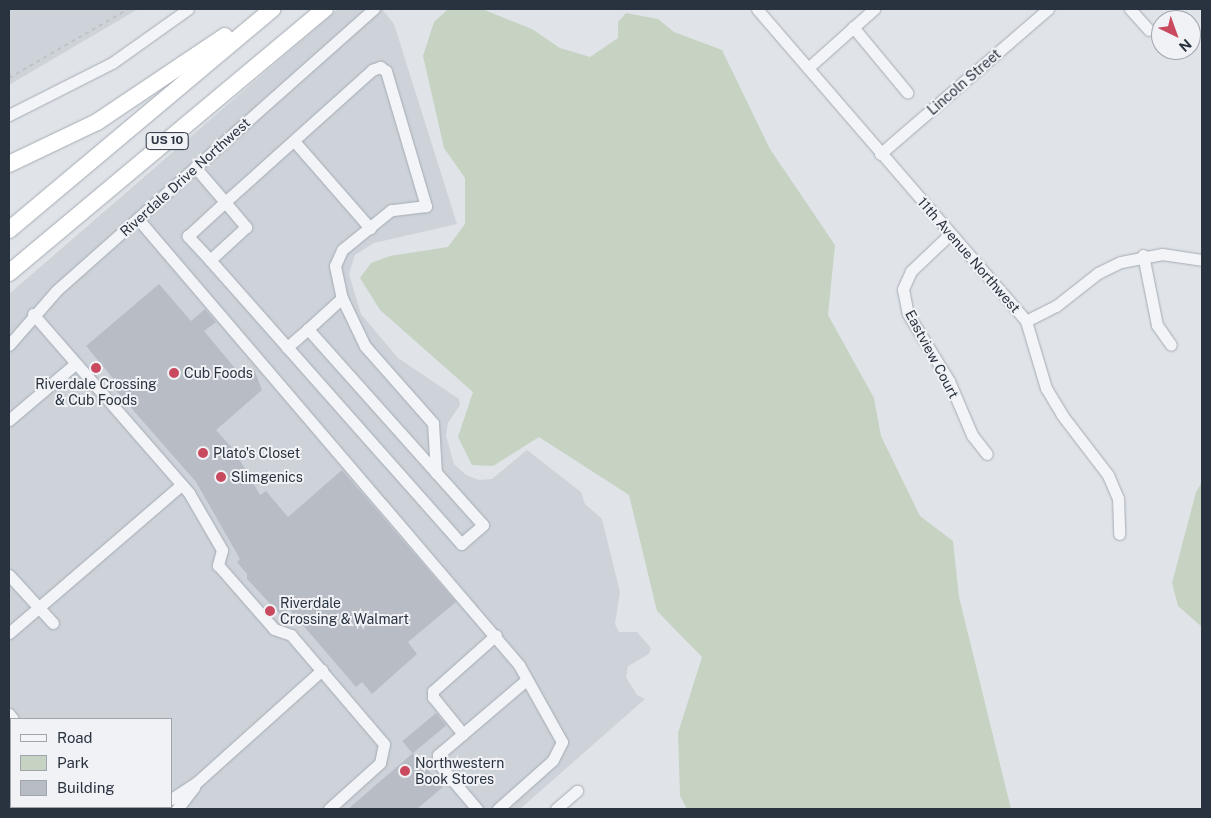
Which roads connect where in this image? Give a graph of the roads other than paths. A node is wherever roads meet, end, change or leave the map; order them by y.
1 (188, 9) edge
2 (264, 9) edge
3 (272, 9) edge
4 (325, 9) edge
5 (757, 9) edge
6 (874, 9) edge
7 (1048, 9) edge
8 (1130, 9) edge
9 (370, 12) edge
10 (853, 27) junction
11 (1149, 30) dead end
12 (808, 68) junction
13 (907, 92) dead end
14 (9, 115) edge
15 (294, 141) junction
16 (880, 154) junction
17 (9, 164) edge
18 (195, 167) junction
19 (226, 202) junction
20 (138, 218) junction
21 (370, 228) junction
22 (9, 230) edge
23 (950, 234) junction
24 (37, 250) junction
25 (1143, 255) junction
26 (210, 260) junction
27 (1202, 260) edge
28 (9, 273) edge
29 (9, 279) edge
30 (342, 298) junction
31 (33, 314) junction
32 (1026, 321) junction
33 (308, 328) junction
34 (9, 345) edge
35 (1171, 345) dead end
36 (286, 347) junction
37 (75, 364) junction
38 (9, 420) edge
39 (987, 454) dead end
40 (436, 473) junction
41 (181, 485) junction
42 (1119, 534) dead end
43 (9, 575) edge
44 (39, 608) junction
45 (53, 623) dead end
46 (9, 633) edge
47 (496, 635) junction
48 (322, 670) junction
49 (526, 680) junction
50 (464, 734) junction
51 (9, 763) edge
52 (9, 776) edge
53 (197, 782) junction
54 (577, 791) dead end
55 (172, 798) edge
56 (177, 809) edge
57 (329, 809) edge
58 (477, 809) edge
59 (498, 809) edge
60 (557, 809) edge

1 - 14 street
2 - 17 highway
3 - 22 highway, US 10
4 - 24 highway, US 10
5 - 12 street, 11th Avenue Northwest
6 - 10 street
7 - 16 street, Lincoln Street
8 - 11 street
9 - 18 street, Riverdale Drive Northwest
10 - 12 street
10 - 13 street
12 - 16 street, 11th Avenue Northwest
15 - 19 street
15 - 21 street
15 - 21 street
16 - 23 street, 11th Avenue Northwest
18 - 19 street
18 - 20 street, Riverdale Drive Northwest
19 - 26 street
19 - 26 street
20 - 31 street, Riverdale Drive Northwest
20 - 47 street
21 - 30 street
23 - 32 street, 11th Avenue Northwest
23 - 39 street, Eastview Court
24 - 28 highway, US 10
24 - 29 highway
25 - 27 street
25 - 32 street
25 - 35 street
26 - 36 street
30 - 33 street
30 - 40 street
31 - 34 street, Riverdale Drive Northwest
31 - 37 street
32 - 42 street, 11th Avenue Northwest
33 - 36 street
33 - 40 street
36 - 40 street
37 - 38 street
37 - 41 street
41 - 44 street
41 - 48 street
43 - 44 street
44 - 45 street
44 - 46 street
47 - 49 street
47 - 50 street
48 - 53 street
48 - 57 street
49 - 50 street
49 - 59 street
50 - 58 street
51 - 52 street
53 - 55 street
53 - 56 street
54 - 60 street

